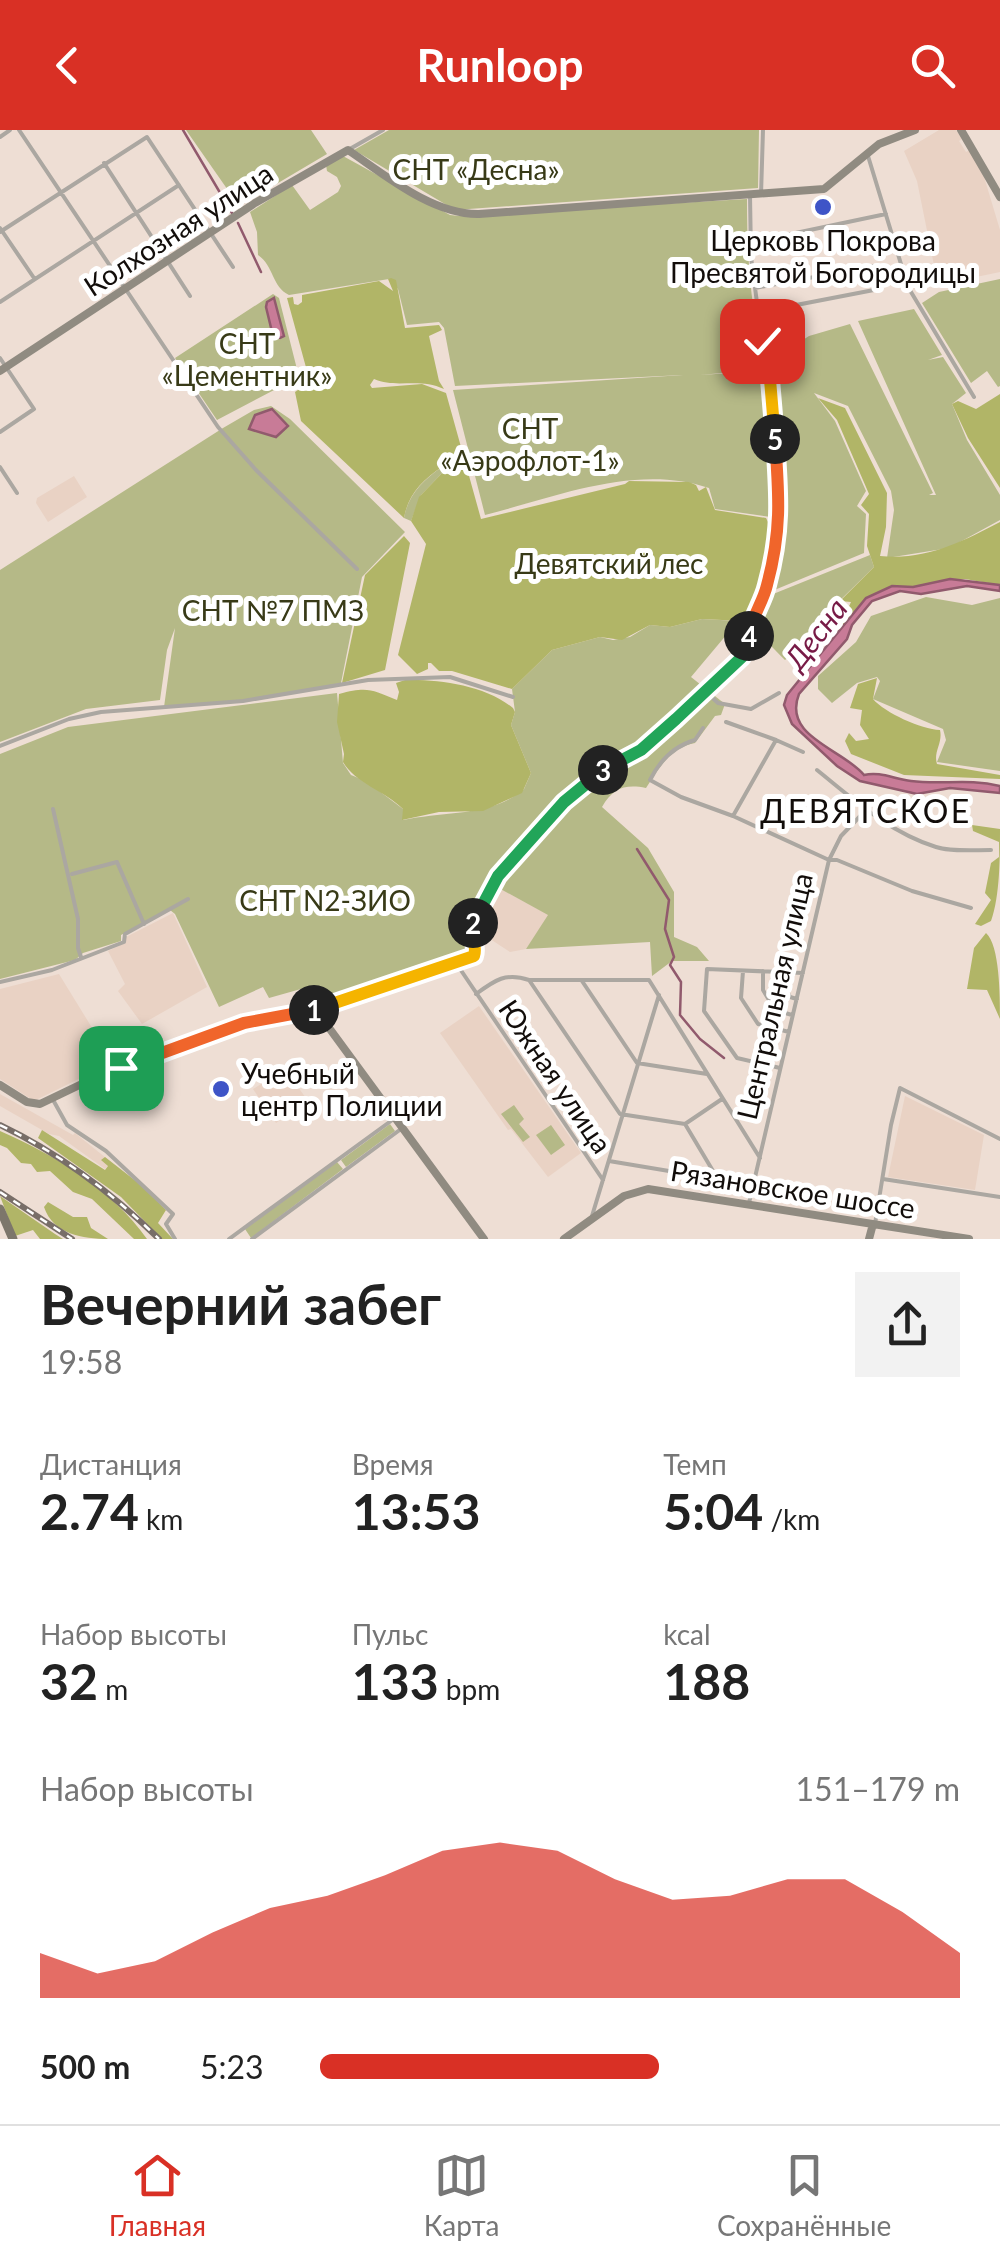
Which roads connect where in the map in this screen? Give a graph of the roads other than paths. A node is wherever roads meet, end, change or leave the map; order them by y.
1 (10, 130) edge
2 (19, 130) edge
3 (383, 130) edge
4 (763, 130) edge
5 (915, 130) edge
6 (961, 130) edge
7 (0, 137) edge
8 (348, 150) junction
9 (867, 154) junction
10 (104, 164) junction
11 (179, 185) junction
12 (61, 191) junction
13 (761, 195) junction
14 (750, 196) junction
15 (1000, 198) edge
16 (136, 214) junction
17 (886, 214) junction
18 (1, 230) edge
19 (210, 233) junction
20 (767, 238) dead end
21 (94, 241) junction
22 (167, 261) junction
23 (233, 267) dead end
24 (902, 271) junction
25 (877, 278) junction
26 (34, 279) junction
27 (755, 288) junction
28 (125, 290) junction
29 (190, 296) dead end
30 (0, 302) edge
31 (759, 312) junction
32 (0, 358) edge
33 (3, 369) edge
34 (974, 397) dead end
35 (0, 432) edge
36 (0, 466) edge
37 (17, 493) dead end
38 (357, 569) dead end
39 (767, 587) junction
40 (770, 595) dead end
41 (704, 690) junction
42 (778, 693) dead end
43 (513, 698) dead end
44 (726, 722) dead end
45 (703, 728) dead end
46 (776, 740) junction
47 (0, 746) edge
48 (802, 752) dead end
49 (817, 770) dead end
50 (54, 809) dead end
51 (866, 810) junction
52 (733, 816) junction
53 (991, 850) dead end
54 (828, 860) junction
55 (70, 874) junction
56 (188, 898) dead end
57 (971, 908) dead end
58 (144, 924) junction
59 (81, 957) junction
60 (456, 962) junction
61 (744, 970) junction
62 (763, 971) junction
63 (784, 972) junction
64 (803, 973) junction
65 (529, 980) junction
66 (581, 980) junction
67 (0, 982) edge
68 (476, 994) junction
69 (659, 995) junction
70 (797, 999) junction
71 (312, 1012) junction
72 (793, 1015) junction
73 (788, 1032) junction
74 (637, 1063) junction
75 (780, 1068) junction
76 (708, 1074) junction
77 (0, 1085) edge
78 (52, 1098) junction
79 (722, 1099) junction
80 (623, 1115) junction
81 (395, 1118) junction
82 (685, 1124) junction
83 (402, 1128) junction
84 (1000, 1140) edge
85 (760, 1158) junction
86 (338, 1159) junction
87 (609, 1162) junction
88 (346, 1170) junction
89 (717, 1178) junction
90 (883, 1179) junction
91 (603, 1180) junction
92 (754, 1185) junction
93 (1000, 1197) edge
94 (749, 1204) junction
95 (0, 1208) edge
96 (592, 1218) junction
97 (0, 1219) edge
98 (874, 1224) junction
99 (11, 1239) edge
100 (175, 1239) edge
101 (228, 1239) edge
102 (252, 1239) edge
103 (484, 1239) edge
104 (564, 1239) edge
105 (870, 1239) edge
106 (969, 1239) edge

1 - 7 street
2 - 12 street
3 - 8 street, Колхозная улица
4 - 13 street
5 - 9 street
6 - 15 street
8 - 14 street
8 - 19 street, Колхозная улица
9 - 13 street
9 - 17 street
10 - 11 street
10 - 12 street
10 - 16 street
11 - 16 street
11 - 19 street
12 - 18 street
12 - 21 street
13 - 14 street
14 - 27 street
16 - 21 street
16 - 22 street
17 - 20 street
17 - 24 street
18 - 26 street
19 - 22 street, Колхозная улица
19 - 23 street
21 - 26 street
21 - 28 street
22 - 28 street, Колхозная улица
22 - 29 street
24 - 25 street
24 - 34 street
25 - 27 street
25 - 31 street
26 - 30 street
27 - 31 street
28 - 33 street, Колхозная улица
28 - 38 street
31 - 39 street
32 - 33 street
33 - 35 street
36 - 37 street
39 - 40 street
39 - 41 street
41 - 42 street
41 - 60 street
43 - 47 street
44 - 46 street
45 - 52 street
46 - 48 street
46 - 52 street
49 - 51 street
50 - 55 street
51 - 53 street
51 - 54 street, Центральная улица
52 - 54 street
54 - 57 street
54 - 64 street, Центральная улица
55 - 58 street
55 - 59 street
56 - 58 street
58 - 59 street
59 - 67 street
60 - 68 street, Южная улица
60 - 71 street
61 - 62 street
61 - 73 street
61 - 75 street
62 - 63 street
62 - 72 street
63 - 64 street
63 - 70 street
64 - 70 street, Центральная улица
65 - 66 street
65 - 68 street
65 - 80 street
66 - 69 street
66 - 74 street
68 - 91 street, Южная улица
69 - 74 street
69 - 76 street
70 - 72 street, Центральная улица
71 - 78 street
71 - 81 street
72 - 73 street, Центральная улица
73 - 75 street, Центральная улица
74 - 76 street
74 - 80 street
75 - 85 street, Центральная улица
76 - 79 street
77 - 78 street
78 - 100 street
79 - 82 street
79 - 85 street
80 - 82 street
80 - 87 street
81 - 83 street
81 - 86 street
82 - 89 street
83 - 88 street
83 - 103 street
84 - 90 street
85 - 92 street, Центральная улица
86 - 88 street
86 - 101 street
87 - 89 street
87 - 91 street
88 - 102 street
89 - 92 street
90 - 93 street
90 - 98 street
91 - 96 street
92 - 94 street, Центральная улица
94 - 96 street, Рязановское шоссе
94 - 98 street, Рязановское шоссе
95 - 99 main road
96 - 104 street, Рязановское шоссе
97 - 99 main road
98 - 105 street
98 - 106 street, Рязановское шоссе

